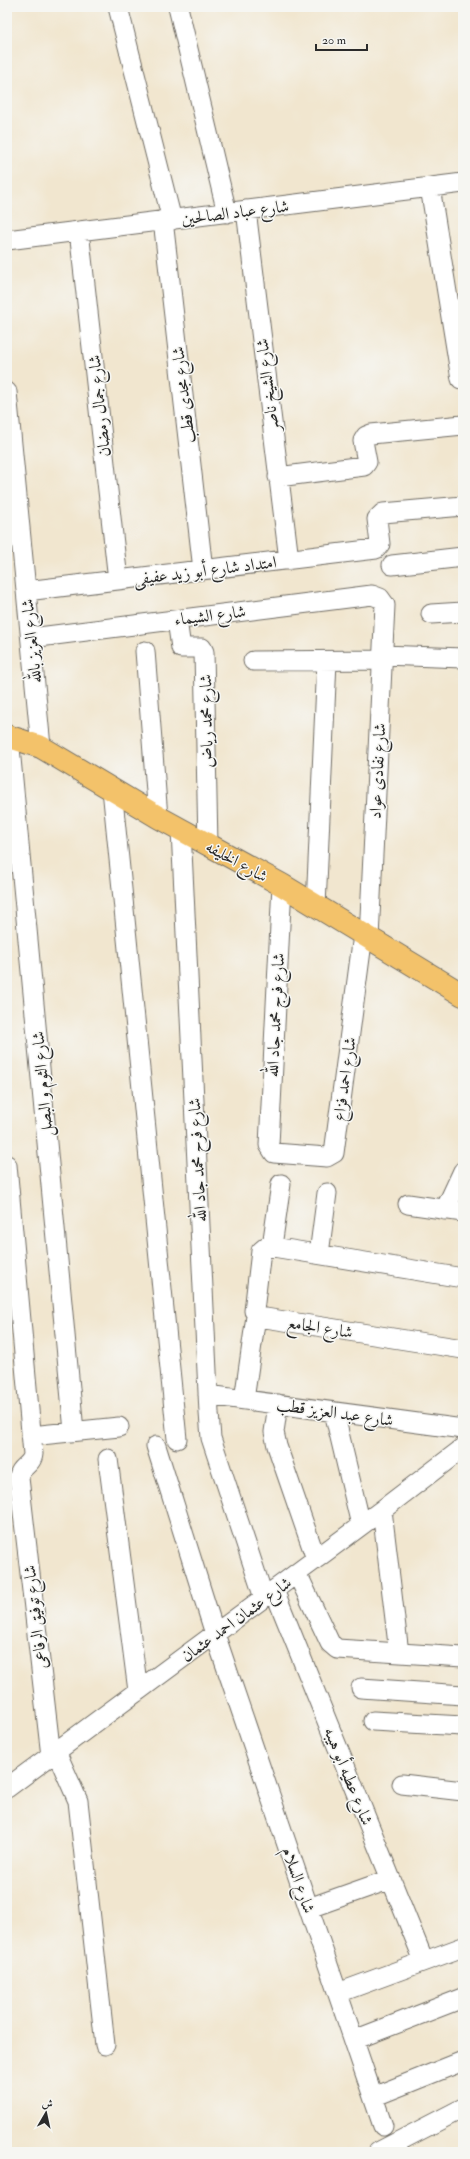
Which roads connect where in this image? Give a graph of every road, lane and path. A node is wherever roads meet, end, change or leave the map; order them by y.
1 (118, 7) edge
2 (178, 7) edge
3 (463, 183) edge
4 (430, 187) junction
5 (246, 210) junction
6 (227, 213) junction
7 (167, 220) junction
8 (79, 231) junction
9 (7, 240) edge
10 (461, 379) dead end
11 (7, 392) edge
12 (463, 425) edge
13 (278, 477) junction
14 (463, 506) edge
15 (463, 558) edge
16 (288, 560) junction
17 (392, 565) dead end
18 (203, 570) junction
19 (118, 580) junction
20 (26, 591) junction
21 (385, 605) joint
22 (463, 612) edge
23 (431, 614) dead end
24 (177, 620) junction
25 (31, 638) junction
26 (145, 651) dead end
27 (383, 658) junction
28 (463, 658) edge
29 (253, 661) dead end
30 (327, 661) junction
31 (8, 736) edge
32 (42, 747) junction
33 (112, 789) junction
34 (158, 817) junction
35 (181, 830) junction
36 (208, 844) junction
37 (282, 885) junction
38 (316, 906) junction
39 (366, 936) junction
40 (463, 995) edge
41 (269, 1145) joint
42 (7, 1165) edge
43 (463, 1171) edge
44 (281, 1184) dead end
45 (327, 1194) dead end
46 (408, 1204) dead end
47 (454, 1211) edge
48 (272, 1246) junction
49 (319, 1254) junction
50 (463, 1278) edge
51 (256, 1316) junction
52 (463, 1349) edge
53 (208, 1395) junction
54 (244, 1400) junction
55 (278, 1404) junction
56 (334, 1412) junction
57 (119, 1427) dead end
58 (463, 1429) edge
59 (74, 1431) junction
60 (31, 1436) junction
61 (177, 1439) dead end
62 (156, 1446) dead end
63 (463, 1448) edge
64 (108, 1459) dead end
65 (228, 1488) joint
66 (382, 1510) junction
67 (361, 1525) junction
68 (316, 1559) junction
69 (297, 1573) junction
70 (269, 1594) junction
71 (214, 1634) junction
72 (399, 1653) junction
73 (463, 1657) edge
74 (361, 1688) dead end
75 (138, 1691) junction
76 (463, 1695) edge
77 (373, 1721) dead end
78 (463, 1726) edge
79 (53, 1754) junction
80 (402, 1784) dead end
81 (7, 1788) edge
82 (463, 1791) edge
83 (391, 1879) junction
84 (309, 1908) junction
85 (463, 1947) edge
86 (424, 1961) junction
87 (338, 1993) junction
88 (463, 1998) edge
89 (354, 2040) junction
90 (105, 2045) dead end
91 (463, 2060) edge
92 (374, 2097) junction
93 (463, 2108) edge
94 (383, 2126) dead end
95 (378, 2152) edge

1 - 7 street, شارع مجدى قطب
2 - 6 street
3 - 4 street, شارع عباد الصالحين
4 - 5 street, شارع عباد الصالحين
4 - 10 street
5 - 6 street, شارع عباد الصالحين
5 - 13 street, شارع الشيخ ناصر
6 - 7 street, شارع عباد الصالحين
7 - 8 street, شارع عباد الصالحين
7 - 18 street, شارع مجدى قطب
8 - 9 street, شارع عباد الصالحين
8 - 19 street, شارع جمال رمضان
11 - 20 street, شارع العزيز بالله
12 - 13 street
13 - 16 street, شارع الشيخ ناصر
14 - 16 street, امتداد شارع أبو زيد عفيفى
15 - 17 street
16 - 18 street, امتداد شارع أبو زيد عفيفى
18 - 19 street, امتداد شارع أبو زيد عفيفى
19 - 20 street, امتداد شارع أبو زيد عفيفى
20 - 25 street, شارع العزيز بالله
21 - 24 street, شارع الشيماء
21 - 27 street, شارع نفادى عواد
22 - 23 street
24 - 25 street, شارع الشيماء
24 - 36 street, شارع محمد رياض
25 - 32 street, شارع العزيز بالله
26 - 34 street
27 - 28 street
27 - 30 street
27 - 39 street, شارع نفادى عواد
29 - 30 street
30 - 38 street
31 - 32 main road, شارع الخليفه
31 - 59 street, شارع الثوم و البصل
32 - 33 main road, شارع الخليفه
33 - 34 main road, شارع الخليفه
33 - 61 street
34 - 35 main road, شارع الخليفه
35 - 36 main road, شارع الخليفه
35 - 53 street, شارع فرح محمد جاد الله
36 - 37 main road, شارع الخليفه
37 - 38 main road, شارع الخليفه
37 - 41 street, شارع فرج محمد جاد الله
38 - 39 main road, شارع الخليفه
39 - 40 main road, شارع الخليفه
39 - 41 street, شارع احمد فزاع
42 - 60 street
43 - 47 street
44 - 48 street
45 - 49 street
46 - 47 street
48 - 49 street
48 - 51 street
49 - 50 street
51 - 52 street, شارع الجامع
51 - 54 street
53 - 54 street, شارع عبد العزيز قطب
53 - 65 street, شارع فرح محمد جاد الله
54 - 55 street, شارع عبد العزيز قطب
55 - 56 street, شارع عبد العزيز قطب
55 - 68 street
56 - 58 street, شارع عبد العزيز قطب
56 - 67 street
57 - 59 street
59 - 60 street
60 - 79 street, شارع توفيق الرفاعى
62 - 71 street, شارع السلام
63 - 66 street, شارع عثمان احمد عثمان
64 - 75 street
65 - 70 street, شارع عطيه أبو هيبه
66 - 67 street, شارع عثمان احمد عثمان
66 - 72 street
67 - 68 street, شارع عثمان احمد عثمان
68 - 69 street, شارع عثمان احمد عثمان
69 - 70 street, شارع عثمان احمد عثمان
69 - 72 street
70 - 71 street, شارع عثمان احمد عثمان
70 - 83 street, شارع عطيه أبو هيبه
71 - 75 street, شارع عثمان احمد عثمان
71 - 84 street, شارع السلام
72 - 73 street
74 - 76 street
75 - 79 street, شارع عثمان احمد عثمان
77 - 78 street
79 - 81 street, شارع عثمان احمد عثمان
79 - 90 street, شارع توفيق الرفاعى
80 - 82 street
83 - 84 street
83 - 86 street, شارع عطيه أبو هيبه
84 - 87 street, شارع السلام
85 - 86 street
86 - 87 street
87 - 89 street, شارع السلام
88 - 89 street
89 - 92 street, شارع السلام
91 - 92 street
92 - 94 street, شارع السلام
93 - 95 street

